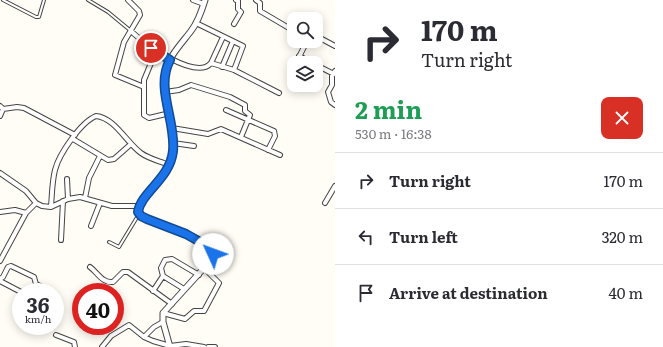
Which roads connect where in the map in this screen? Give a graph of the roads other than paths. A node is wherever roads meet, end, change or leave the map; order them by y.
1 (3, 0) edge
2 (44, 0) edge
3 (88, 0) edge
4 (128, 0) edge
5 (194, 0) edge
6 (238, 0) edge
7 (256, 0) edge
8 (205, 2) edge
9 (196, 23) junction
10 (234, 24) dead end
11 (287, 27) edge
12 (131, 31) junction
13 (223, 37) junction
14 (323, 40) edge
15 (233, 41) junction
16 (335, 46) edge
17 (303, 48) edge
18 (156, 51) junction
19 (299, 56) edge
20 (170, 60) junction
21 (211, 63) junction
22 (222, 67) junction
23 (323, 68) edge
24 (234, 70) junction
25 (334, 72) edge
26 (334, 80) edge
27 (144, 87) junction
28 (165, 92) junction
29 (279, 93) dead end
30 (335, 105) edge
31 (1, 107) edge
32 (226, 110) dead end
33 (170, 114) junction
34 (0, 116) edge
35 (248, 121) junction
36 (172, 128) junction
37 (74, 137) junction
38 (241, 137) junction
39 (173, 143) junction
40 (132, 144) junction
41 (194, 146) dead end
42 (268, 150) junction
43 (280, 155) dead end
44 (100, 156) junction
45 (170, 165) junction
46 (0, 172) edge
47 (67, 179) dead end
48 (335, 186) edge
49 (85, 198) junction
50 (68, 199) junction
51 (63, 201) junction
52 (36, 203) junction
53 (100, 203) junction
54 (325, 203) dead end
55 (140, 206) junction
56 (51, 207) junction
57 (0, 212) edge
58 (26, 213) junction
59 (139, 214) junction
60 (91, 226) dead end
61 (61, 240) dead end
62 (109, 242) dead end
63 (0, 261) edge
64 (90, 267) dead end
65 (204, 268) junction
66 (199, 275) junction
67 (163, 276) junction
68 (0, 281) edge
69 (36, 283) edge
70 (12, 287) edge
71 (184, 289) junction
72 (153, 291) junction
73 (172, 304) junction
74 (163, 313) junction
75 (163, 322) junction
76 (56, 335) dead end
77 (144, 337) junction
78 (170, 346) edge
79 (75, 347) edge
80 (102, 347) edge
81 (204, 347) edge
82 (208, 347) edge
83 (215, 347) edge

1 - 2 lane
3 - 12 lane
4 - 12 street
5 - 8 street
6 - 10 street
7 - 11 street
8 - 9 street
9 - 13 street
9 - 20 street
12 - 18 street
12 - 27 street
13 - 15 street
13 - 21 street
14 - 16 street
15 - 22 street
15 - 24 street
17 - 19 street
18 - 20 street
18 - 27 street
20 - 21 street
20 - 28 street
21 - 22 street
22 - 24 street
23 - 25 street
24 - 29 street
25 - 26 street
26 - 30 street
27 - 33 street
28 - 33 street
28 - 35 street
31 - 34 street
31 - 37 street
32 - 35 street
33 - 36 street
35 - 38 street
35 - 42 street
36 - 38 street
36 - 39 street
37 - 40 street
37 - 44 street
37 - 56 street
38 - 42 street
39 - 41 street
39 - 45 street
40 - 44 street
40 - 45 street
42 - 43 street
44 - 49 street
45 - 55 street
46 - 52 street
47 - 50 street
48 - 54 street
49 - 50 street
49 - 53 street
50 - 51 street
51 - 56 street
51 - 61 street
52 - 56 street
52 - 58 street
53 - 55 street
53 - 60 street
55 - 59 street
57 - 58 street
58 - 63 street
59 - 62 lane
59 - 65 street
64 - 72 street
65 - 66 street
65 - 74 street
66 - 67 street
66 - 71 street
67 - 71 street
67 - 72 street
68 - 69 street
68 - 70 street
71 - 73 street
72 - 73 street
73 - 74 street
74 - 75 street
75 - 77 street
75 - 78 street
76 - 79 street
77 - 78 street
77 - 80 street
78 - 81 street
82 - 83 street

